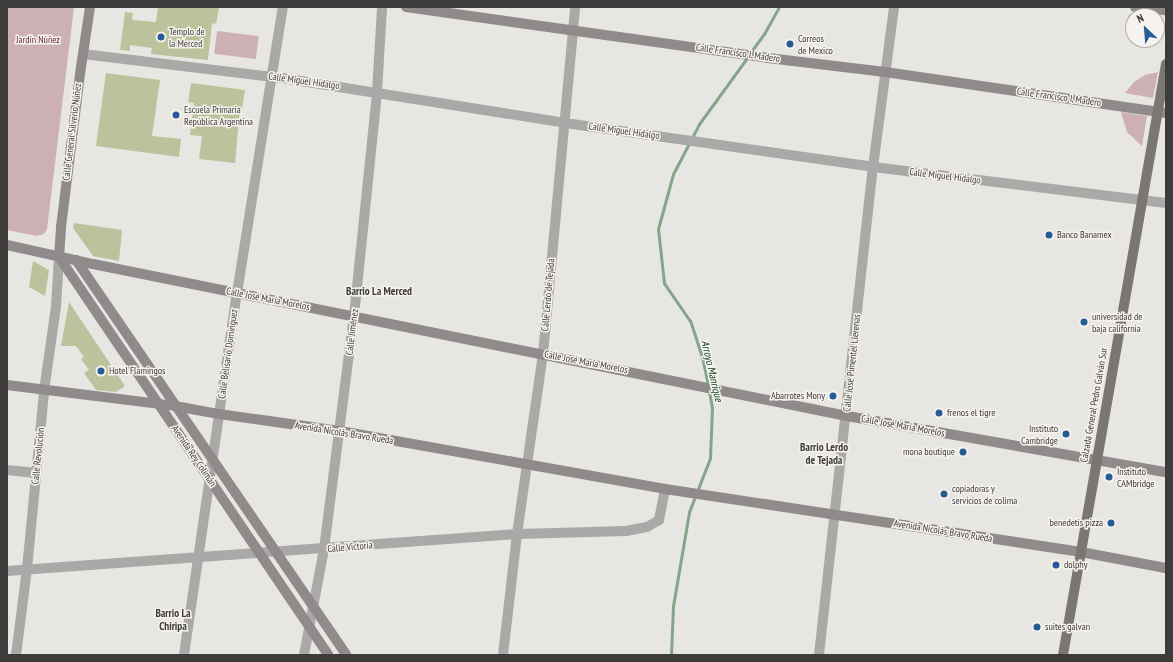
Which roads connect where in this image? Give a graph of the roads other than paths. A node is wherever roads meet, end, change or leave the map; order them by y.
1 (90, 7) edge
2 (282, 7) edge
3 (382, 7) edge
4 (406, 7) edge
5 (575, 7) edge
6 (894, 7) edge
7 (1135, 7) edge
8 (1166, 10) edge
9 (574, 30) junction
10 (82, 54) junction
11 (1166, 64) edge
12 (885, 72) junction
13 (273, 76) junction
14 (377, 92) junction
15 (1162, 112) edge
16 (565, 123) junction
17 (873, 167) junction
18 (1142, 200) junction
19 (1166, 203) edge
20 (7, 245) edge
21 (59, 257) junction
22 (76, 260) junction
23 (237, 292) junction
24 (354, 316) junction
25 (543, 354) junction
26 (7, 385) edge
27 (44, 391) junction
28 (158, 404) junction
29 (175, 406) junction
30 (219, 414) junction
31 (847, 416) junction
32 (340, 431) junction
33 (213, 460) junction
34 (1097, 460) junction
35 (528, 465) junction
36 (7, 470) edge
37 (1166, 472) edge
38 (36, 473) junction
39 (210, 480) junction
40 (665, 488) junction
41 (834, 515) junction
42 (517, 534) junction
43 (324, 549) junction
44 (275, 552) junction
45 (1081, 552) junction
46 (259, 553) junction
47 (198, 556) junction
48 (1166, 568) edge
49 (27, 569) junction
50 (7, 571) edge
51 (313, 606) junction
52 (310, 629) junction
53 (16, 655) edge
54 (184, 655) edge
55 (304, 655) edge
56 (328, 655) edge
57 (346, 655) edge
58 (503, 655) edge
59 (819, 655) edge
60 (1063, 655) edge

1 - 10 street, Calle General Silverio Núñez
2 - 13 street, Calle Belisario Domínguez
3 - 14 street, Calle Jiménez
4 - 9 street, Calle Francisco I. Madero
5 - 9 street, Calle Lerdo de Tejada
6 - 12 street, Calle José Pimentel Llerenas
7 - 8 street
9 - 12 street, Calle Francisco I. Madero
9 - 16 street, Calle Lerdo de Tejada
10 - 13 street, Calle Miguel Hidalgo
10 - 21 street, Calle General Silverio Núñez
11 - 15 main road, Calzada General Pedro Galván Sur
12 - 15 street, Calle Francisco I. Madero
12 - 17 street, Calle José Pimentel Llerenas
13 - 14 street, Calle Miguel Hidalgo
13 - 23 street, Calle Belisario Domínguez
14 - 16 street, Calle Miguel Hidalgo
14 - 24 street, Calle Jiménez
15 - 18 main road, Calzada General Pedro Galván Sur
16 - 17 street, Calle Miguel Hidalgo
16 - 25 street, Calle Lerdo de Tejada
17 - 18 street, Calle Miguel Hidalgo
17 - 31 street, Calle José Pimentel Llerenas
18 - 19 street, Calle Miguel Hidalgo
18 - 34 main road, Calzada General Pedro Galván Sur
20 - 21 street, Calle José María Morelos
21 - 22 street, Calle José María Morelos
21 - 27 street, Calle Revolución
21 - 28 street, Avenida Rey Colimán
22 - 23 street, Calle José María Morelos
22 - 29 street, Avenida Rey Colimán
23 - 24 street, Calle José María Morelos
23 - 30 street, Calle Belisario Domínguez
24 - 25 street, Calle José María Morelos
24 - 32 street, Calle Jiménez
25 - 31 street, Calle José María Morelos
25 - 35 street, Calle Lerdo de Tejada
26 - 27 street, Avenida Nicolás Bravo Rueda
27 - 28 street, Avenida Nicolás Bravo Rueda
27 - 38 street, Calle Revolución
28 - 29 street, Avenida Nicolás Bravo Rueda
28 - 39 street, Avenida Rey Colimán
29 - 30 street, Avenida Nicolás Bravo Rueda
29 - 33 street, Avenida Rey Colimán
30 - 32 street, Avenida Nicolás Bravo Rueda
30 - 33 street, Calle Belisario Domínguez
31 - 34 street, Calle José María Morelos
31 - 41 street, Calle José Pimentel Llerenas
32 - 35 street, Avenida Nicolás Bravo Rueda
32 - 43 street, Calle Jiménez
33 - 39 street, Calle Belisario Domínguez
33 - 44 street, Avenida Rey Colimán
34 - 37 street, Calle José María Morelos
34 - 45 main road, Calzada General Pedro Galván Sur
35 - 40 street, Avenida Nicolás Bravo Rueda
35 - 42 street, Calle Lerdo de Tejada
36 - 38 street
38 - 49 street, Calle Revolución
39 - 46 street, Avenida Rey Colimán
39 - 47 street, Calle Belisario Domínguez
40 - 41 street, Avenida Nicolás Bravo Rueda
40 - 42 street, Calle Victoria
41 - 45 street, Avenida Nicolás Bravo Rueda
41 - 59 street, Calle José Pimentel Llerenas
42 - 43 street, Calle Victoria
42 - 58 street, Calle Lerdo de Tejada
43 - 44 street, Calle Victoria
43 - 51 street, Calle Jiménez
44 - 46 street, Calle Victoria
44 - 51 street, Avenida Rey Colimán
45 - 48 street, Avenida Nicolás Bravo Rueda
45 - 60 main road, Calzada General Pedro Galván Sur
46 - 47 street, Calle Victoria
46 - 52 street, Avenida Rey Colimán
47 - 49 street, Calle Victoria
47 - 54 street, Calle Belisario Domínguez
49 - 50 street, Calle Victoria
49 - 53 street, Calle Revolución
51 - 52 street, Calle Jiménez
51 - 57 street, Avenida Rey Colimán
52 - 55 street, Calle Jiménez
52 - 56 street, Avenida Rey Colimán

